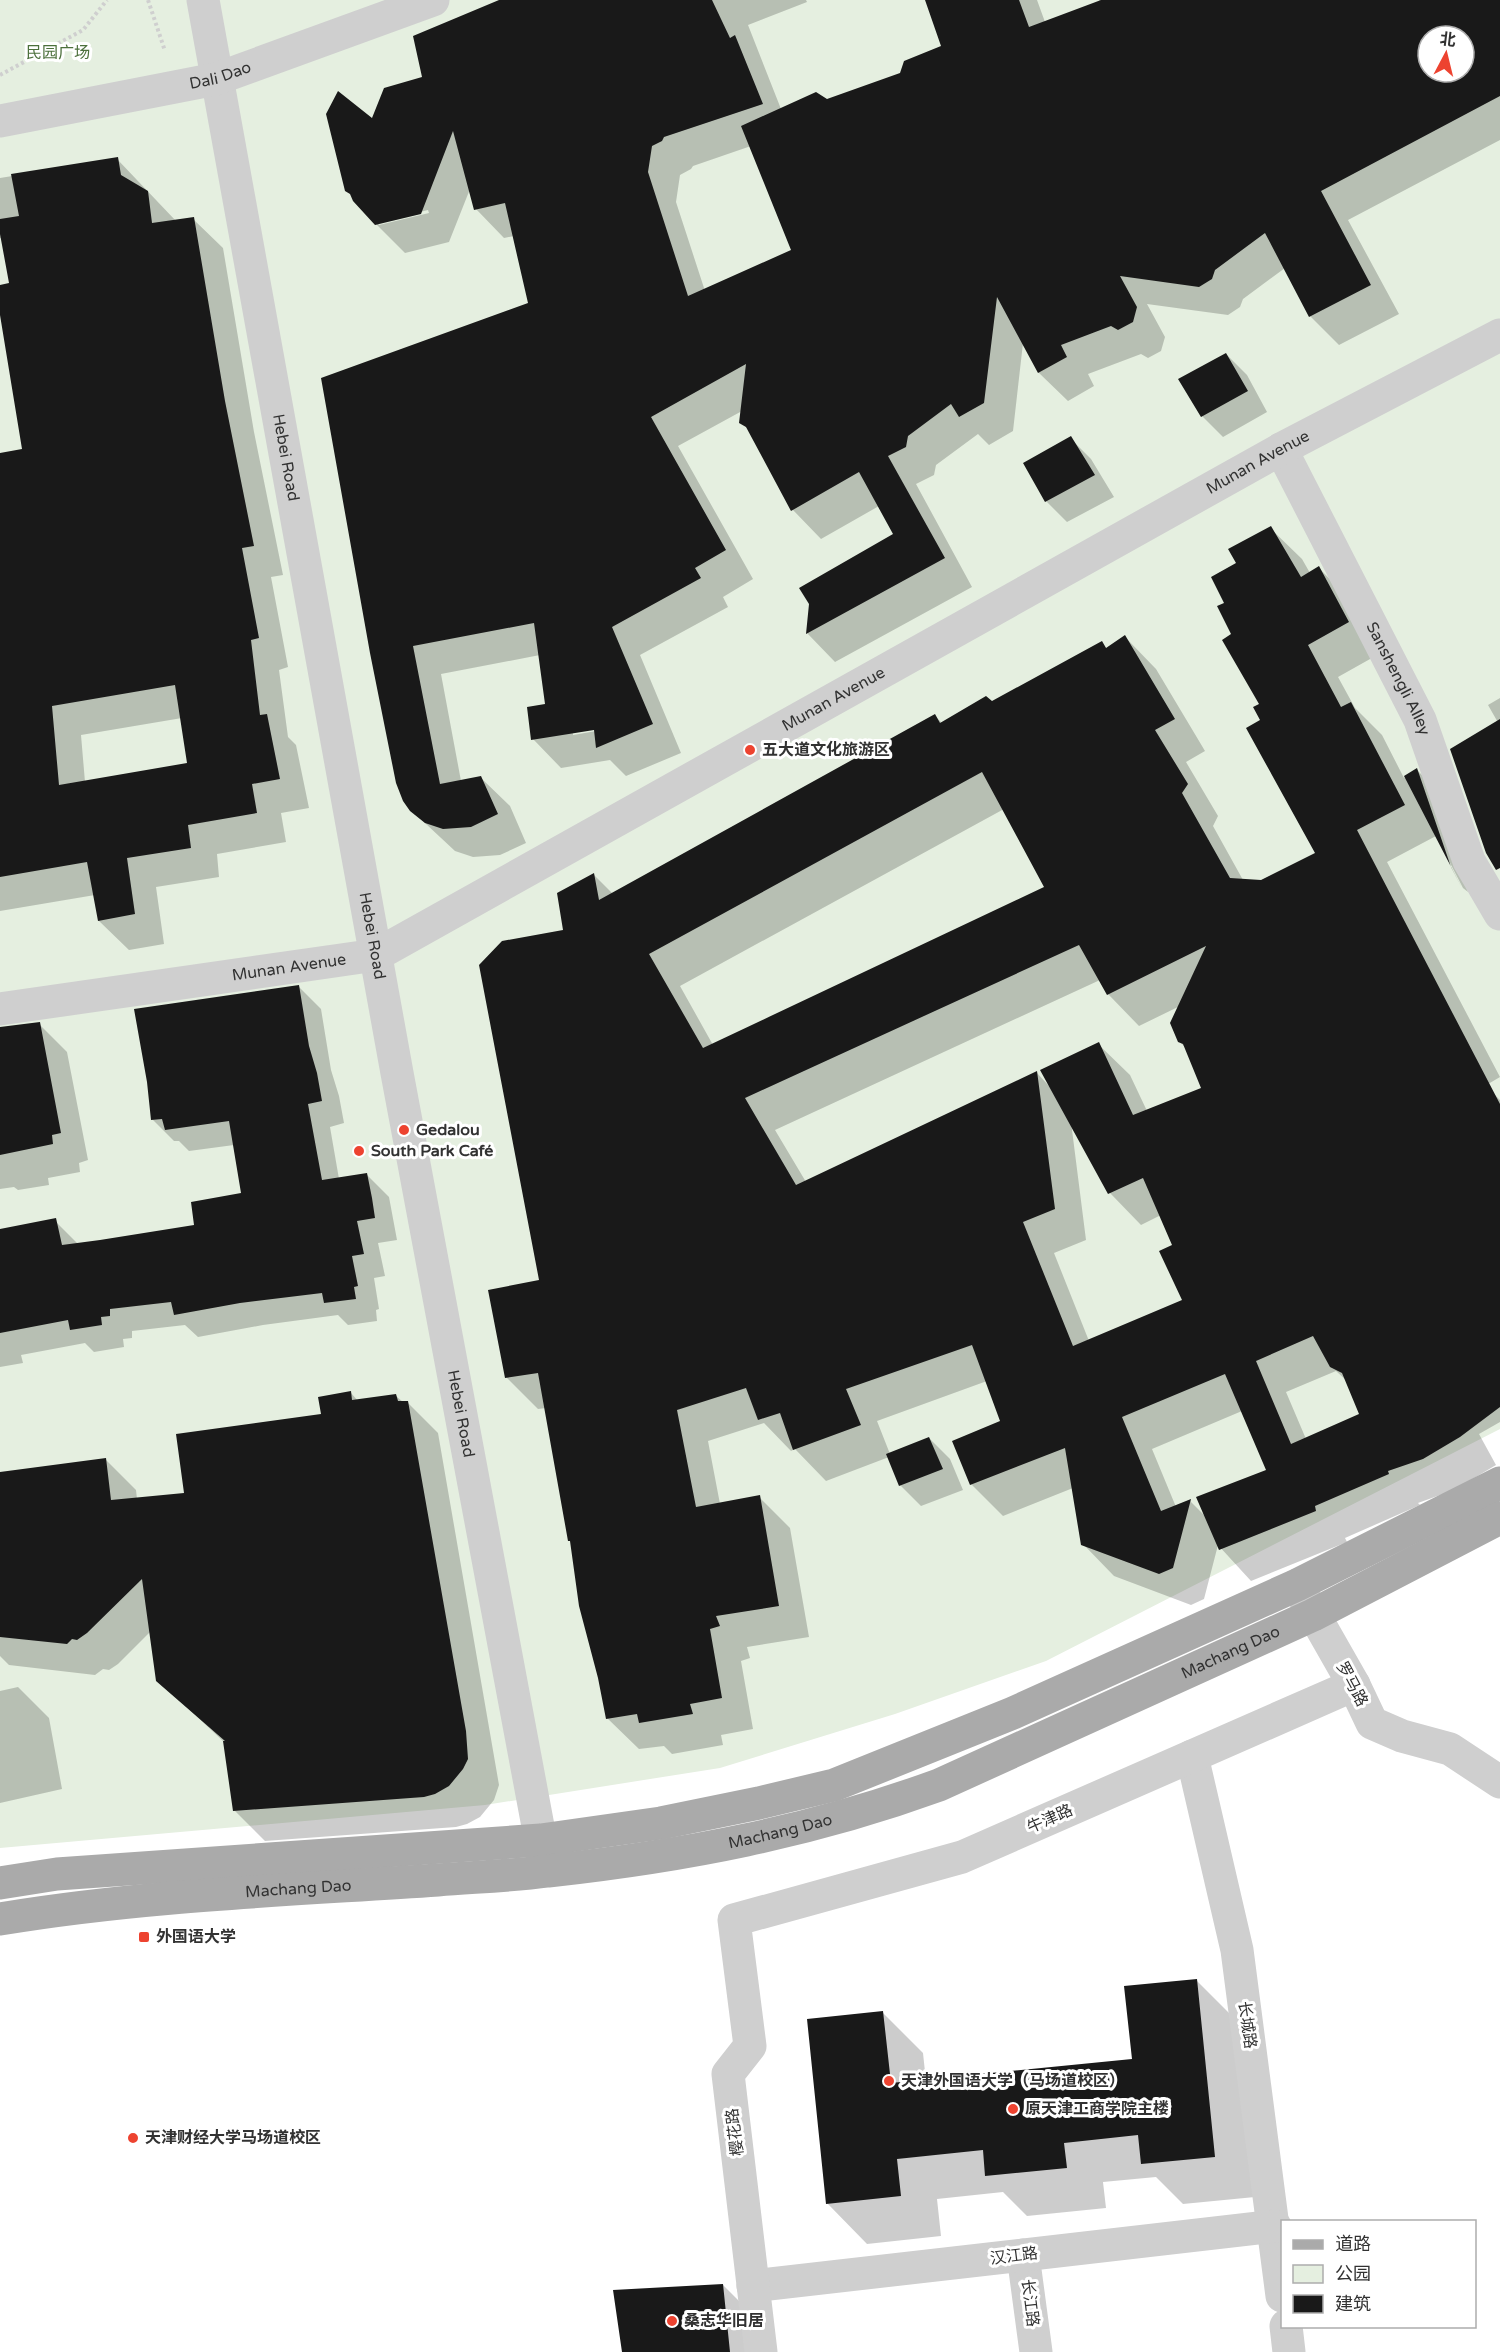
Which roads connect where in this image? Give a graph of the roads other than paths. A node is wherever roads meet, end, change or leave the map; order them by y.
1 (203, 0) edge
2 (433, 0) edge
3 (216, 79) junction
4 (0, 121) edge
5 (1500, 335) edge
6 (1281, 449) junction
7 (1500, 914) edge
8 (376, 955) junction
9 (0, 1009) edge
10 (1500, 1483) edge
11 (1500, 1518) edge
12 (1297, 1585) junction
13 (1313, 1615) junction
14 (1354, 1685) junction
15 (1192, 1756) junction
16 (1500, 1782) edge
17 (543, 1856) junction
18 (0, 1883) edge
19 (0, 1919) edge
20 (734, 1920) joint
21 (1275, 2226) junction
22 (1023, 2255) junction
23 (753, 2286) junction
24 (1281, 2286) edge
25 (1286, 2328) edge
26 (761, 2352) edge
27 (1036, 2352) edge
28 (1289, 2352) edge

1 - 3 street, Hebei Road
2 - 3 street, Dali Dao
3 - 4 street, Dali Dao
3 - 8 street, Hebei Road
5 - 6 street, Munan Avenue
6 - 7 street, Sanshengli Alley
6 - 8 street, Munan Avenue
8 - 9 street, Munan Avenue
8 - 17 street, Hebei Road
10 - 12 main road, Machang Dao
11 - 13 main road, Machang Dao
12 - 13 street, 罗马路
12 - 17 main road, Machang Dao
13 - 14 street, 罗马路
13 - 17 main road, Machang Dao
14 - 15 street, 牛津路
14 - 16 street, 罗马路
15 - 20 street, 牛津路
15 - 21 street, 长城路
17 - 18 main road, Machang Dao
17 - 19 main road, Machang Dao
20 - 23 street, 樱花路
21 - 22 street, 汉江路
21 - 24 street, 长城路
22 - 23 street, 汉江路
22 - 27 street, 长江路
23 - 26 street, 樱花路
25 - 28 street

